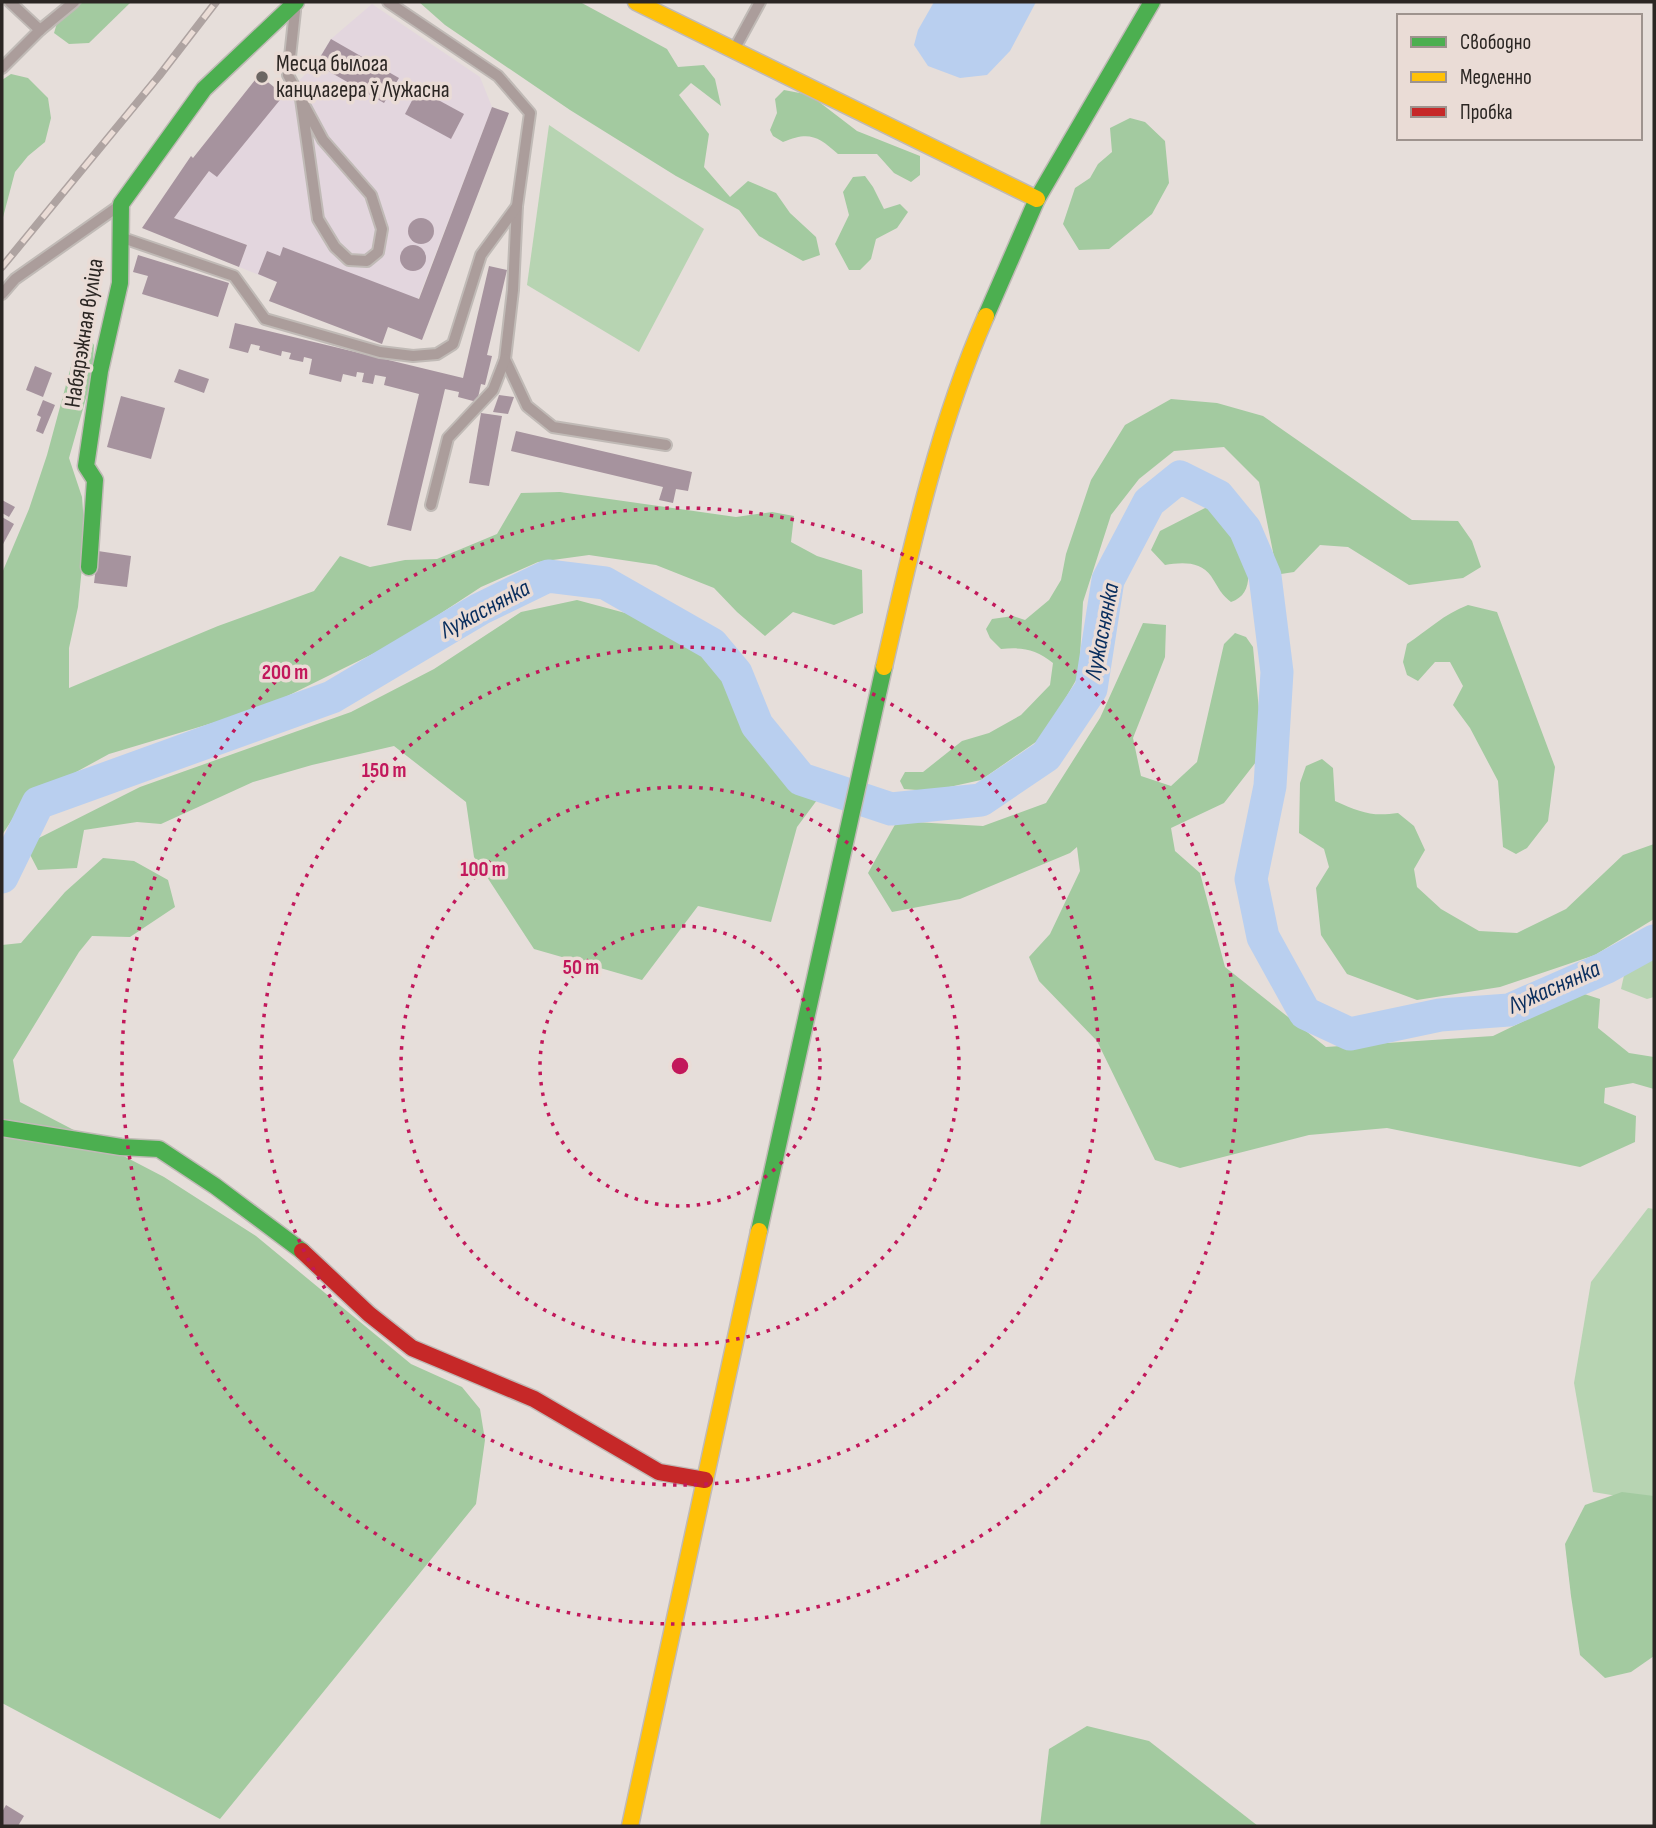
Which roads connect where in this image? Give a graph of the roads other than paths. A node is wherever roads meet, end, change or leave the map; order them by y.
1 (10, 2) edge
2 (74, 2) edge
3 (296, 2) edge
4 (388, 2) edge
5 (636, 2) edge
6 (760, 2) edge
7 (1152, 2) edge
8 (40, 30) junction
9 (734, 51) junction
10 (2, 68) edge
11 (301, 99) junction
12 (1037, 199) junction
13 (121, 204) junction
14 (517, 206) junction
15 (121, 237) junction
16 (2, 294) edge
17 (505, 359) junction
18 (666, 445) dead end
19 (431, 505) dead end
20 (89, 567) dead end
21 (2, 1128) edge
22 (705, 1480) junction
23 (630, 1826) edge

1 - 8 lane
2 - 8 lane
3 - 11 lane
3 - 13 main road
4 - 14 lane
5 - 9 main road
6 - 9 lane
7 - 12 main road
8 - 10 lane
9 - 12 main road
11 - 11 lane
12 - 22 main road
13 - 15 main road, Набярэжная вуліца
13 - 16 lane
14 - 15 lane
14 - 17 lane
15 - 20 main road, Набярэжная вуліца
17 - 18 lane
17 - 19 lane
21 - 22 main road
22 - 23 main road

